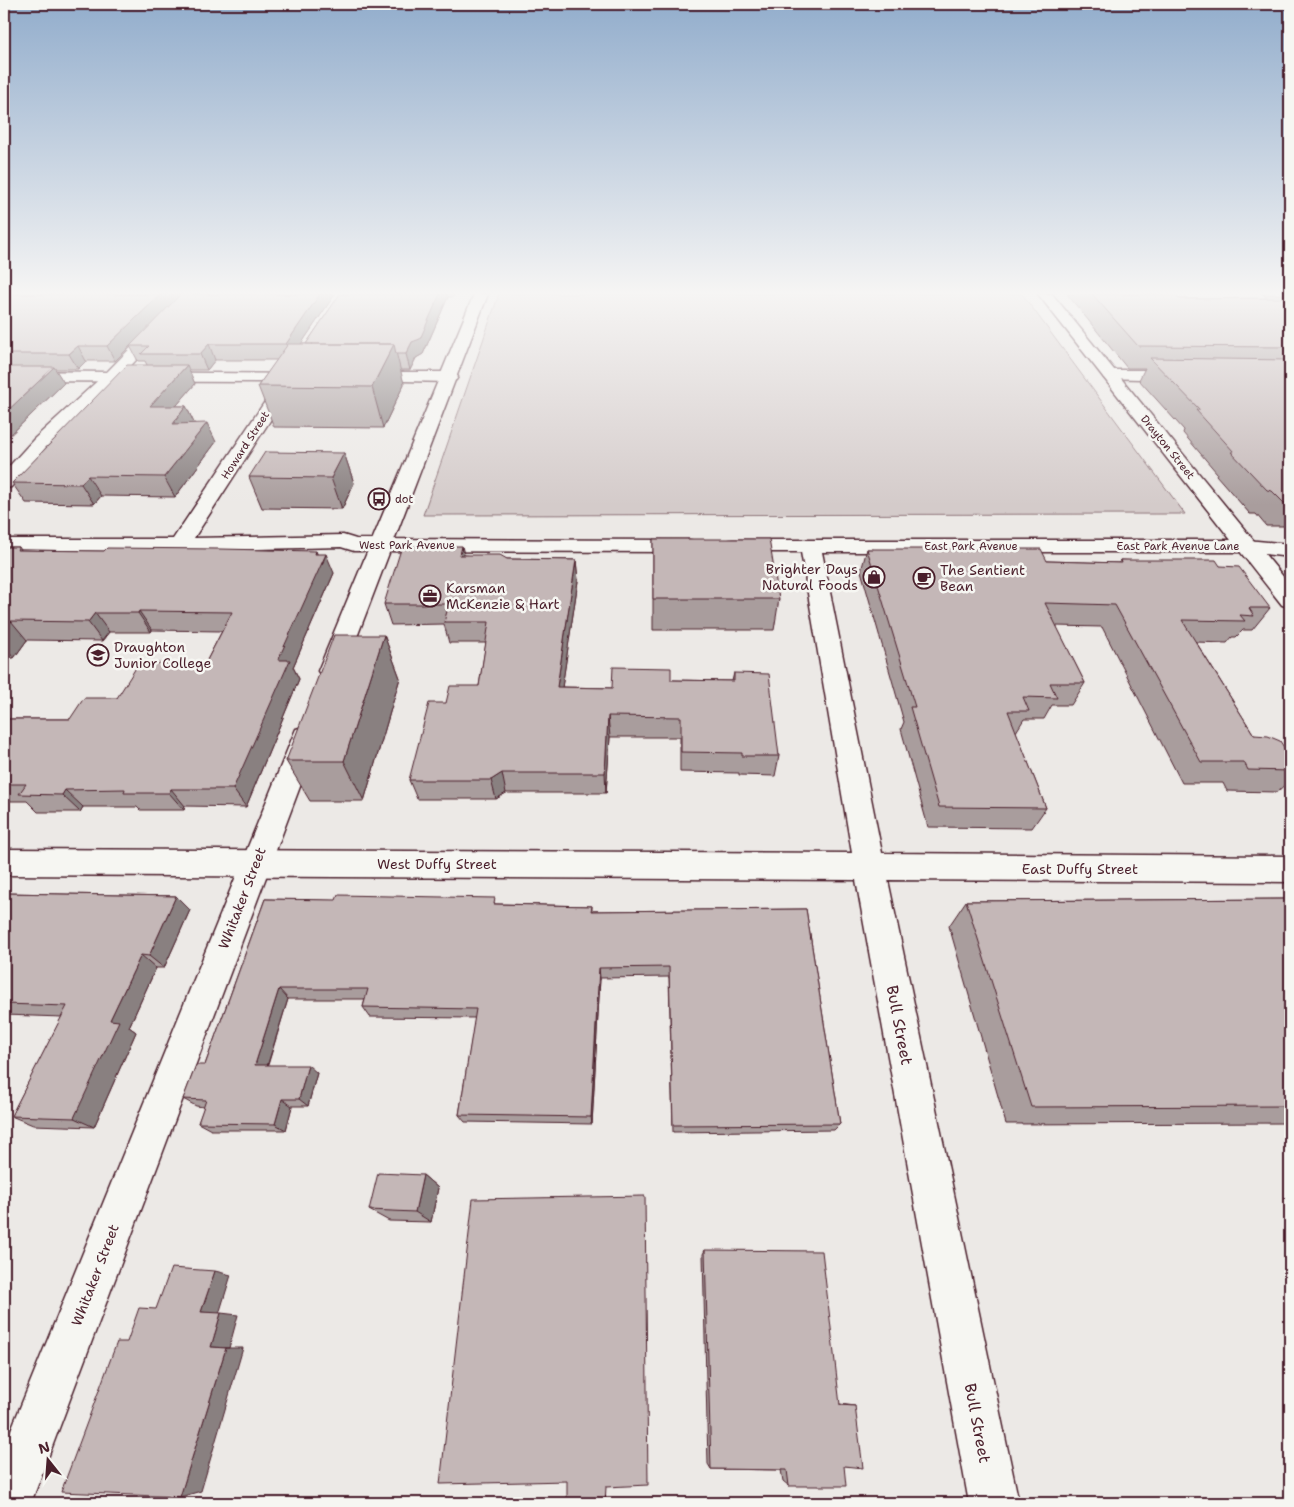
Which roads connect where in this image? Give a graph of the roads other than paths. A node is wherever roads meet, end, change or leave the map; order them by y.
1 (123, 364) edge
2 (298, 364) edge
3 (455, 364) edge
4 (1101, 364) edge
5 (1110, 375) junction
6 (1195, 375) edge
7 (4, 376) edge
8 (111, 376) junction
9 (290, 377) junction
10 (319, 377) edge
11 (349, 377) edge
12 (450, 377) junction
13 (4, 483) edge
14 (4, 544) edge
15 (180, 545) junction
16 (380, 546) junction
17 (822, 546) junction
18 (1109, 546) joint
19 (1247, 546) junction
20 (1290, 550) edge
21 (1290, 600) edge
22 (4, 862) edge
23 (256, 863) junction
24 (870, 867) junction
25 (1290, 870) edge
26 (6, 1503) edge
27 (994, 1503) edge

1 - 8 street
2 - 9 street, Howard Street
3 - 12 street, Whitaker Street
4 - 5 street, Drayton Street
5 - 6 street
5 - 19 street, Drayton Street
7 - 8 street
8 - 9 street
8 - 13 street
9 - 10 street
9 - 15 street, Howard Street
11 - 12 street
12 - 16 street, Whitaker Street
14 - 15 street, West Park Avenue
15 - 16 street, West Park Avenue
16 - 17 street, West Park Avenue
16 - 23 street, Whitaker Street
17 - 18 street, East Park Avenue
17 - 24 street, Bull Street
18 - 19 street, East Park Avenue Lane
19 - 20 street
19 - 21 street, Drayton Street
22 - 23 street, West Duffy Street
23 - 24 street, West Duffy Street
23 - 26 street, Whitaker Street
24 - 25 street, East Duffy Street
24 - 27 street, Bull Street

